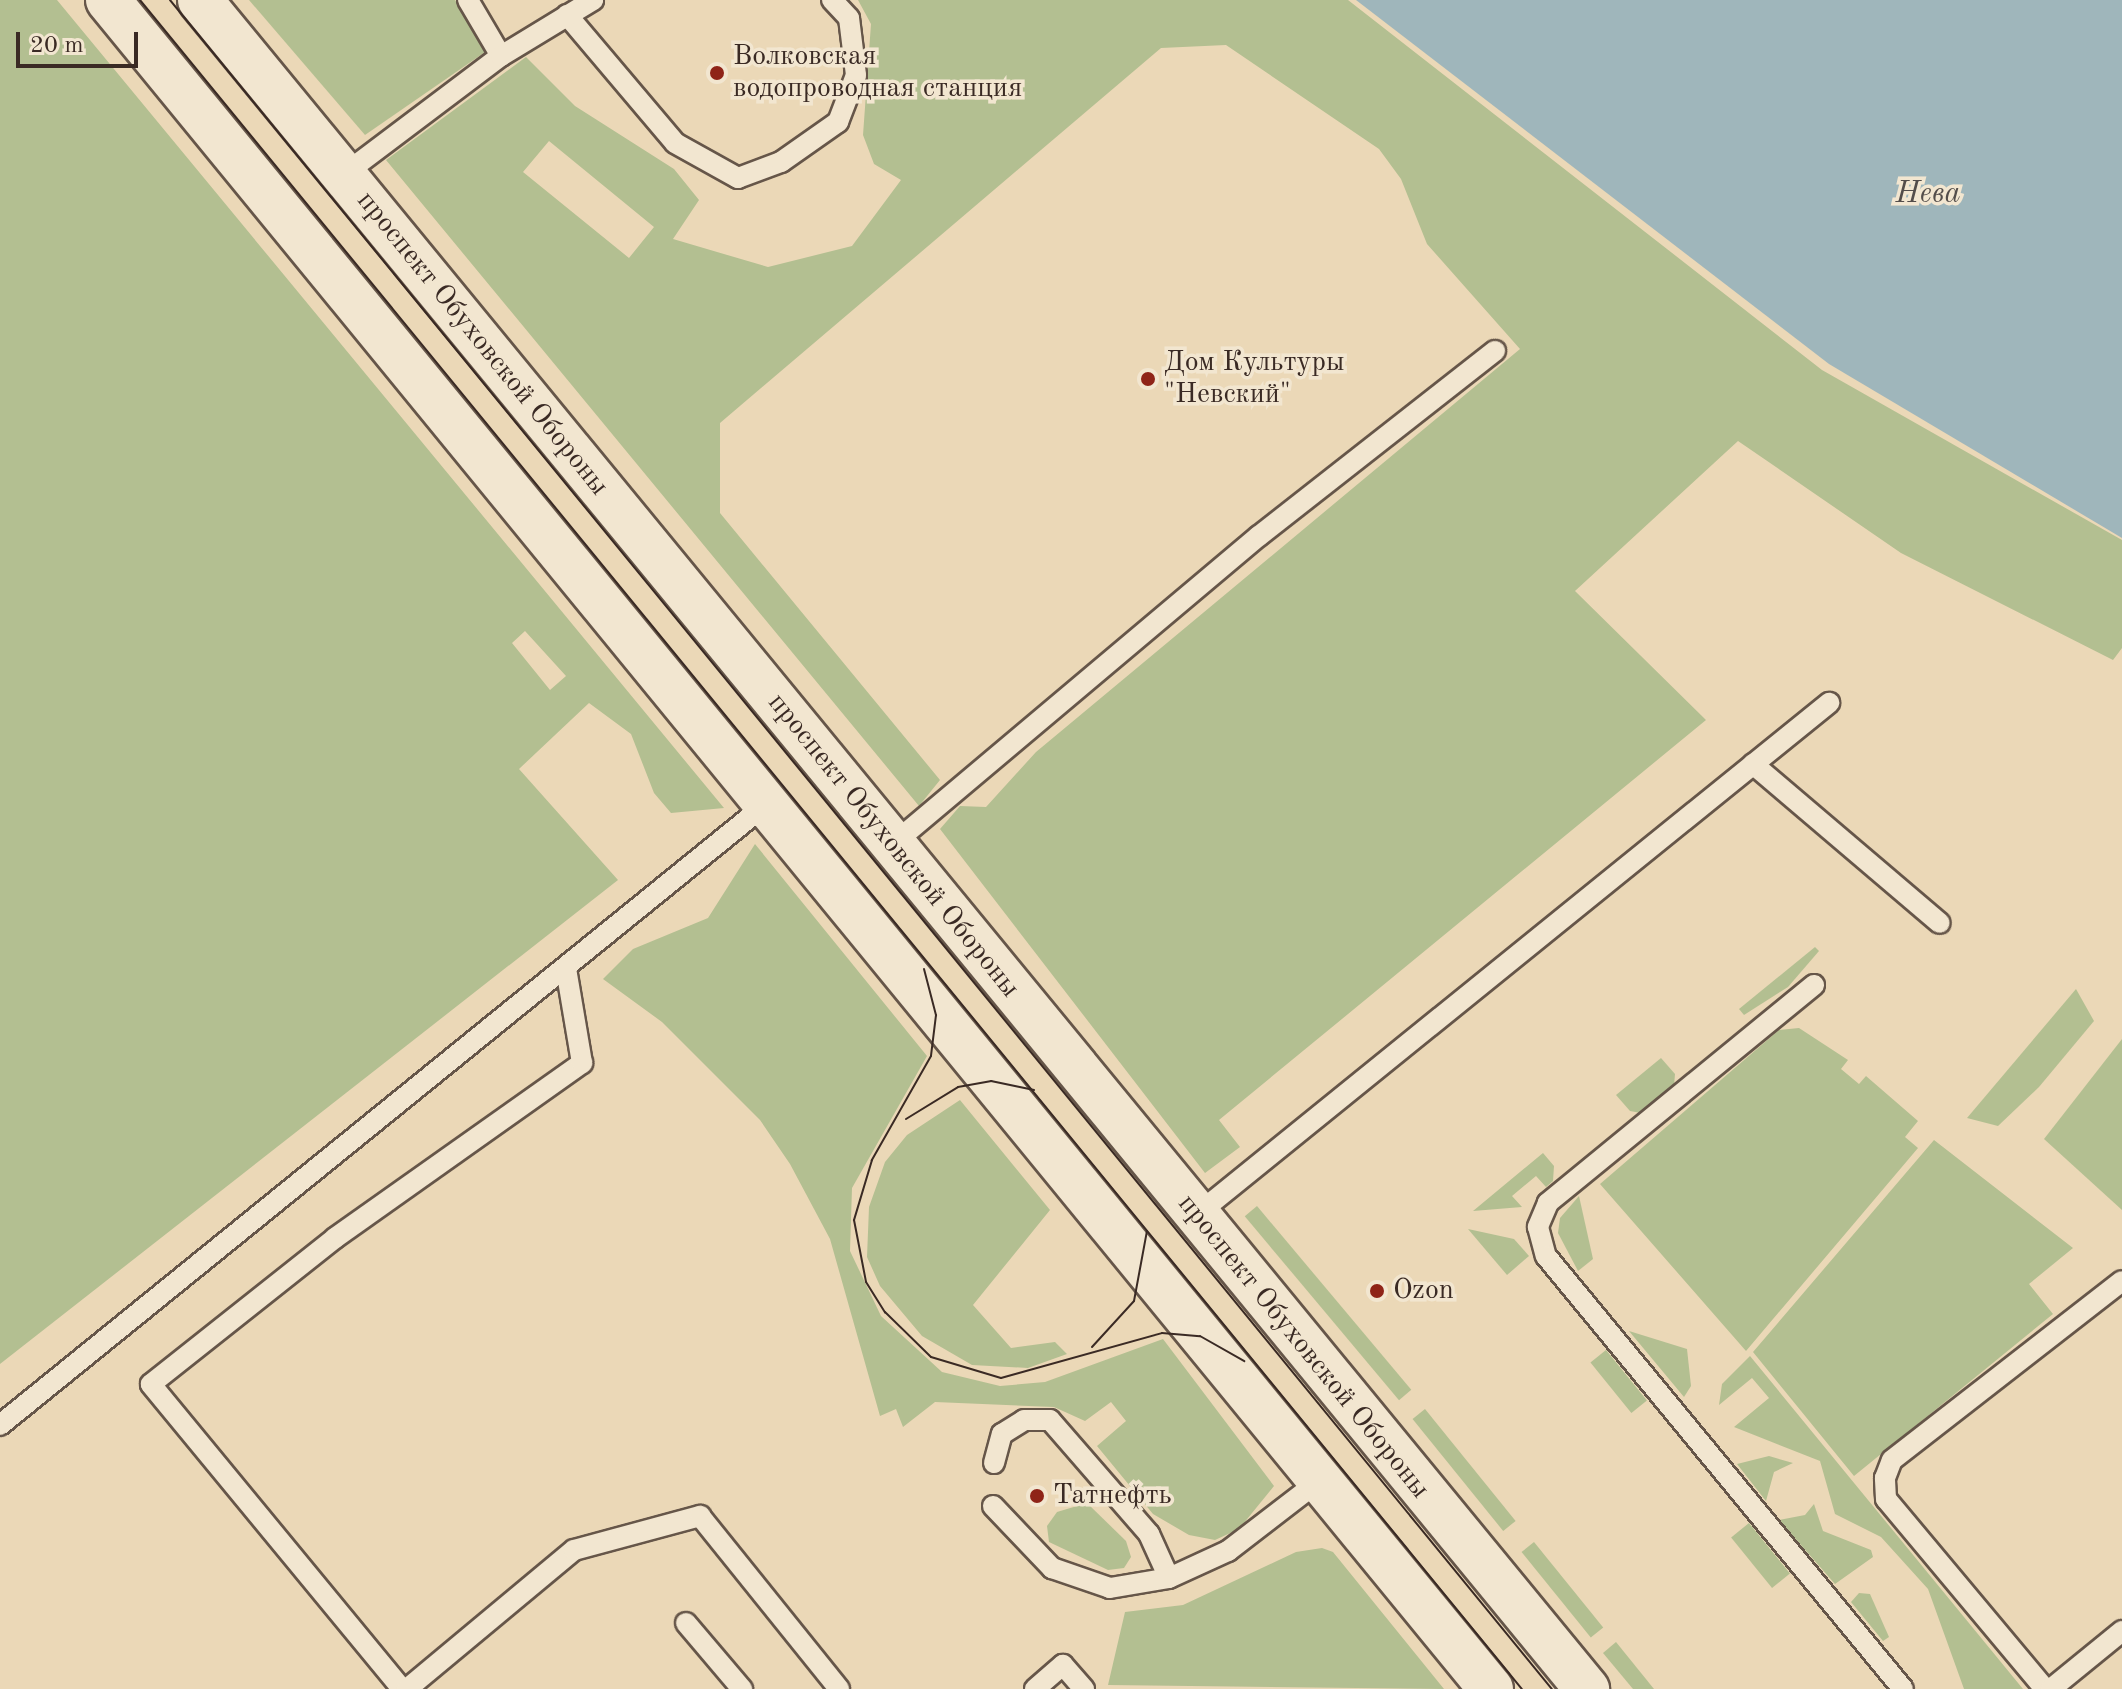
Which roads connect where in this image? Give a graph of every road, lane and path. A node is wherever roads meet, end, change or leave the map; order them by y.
1 (108, 0) edge
2 (200, 0) edge
3 (468, 0) edge
4 (593, 0) edge
5 (832, 0) edge
6 (567, 15) junction
7 (501, 56) junction
8 (343, 175) junction
9 (1495, 351) dead end
10 (1829, 703) dead end
11 (1753, 764) junction
12 (765, 805) junction
13 (893, 844) junction
14 (1940, 923) dead end
15 (566, 968) junction
16 (1814, 985) dead end
17 (1195, 1216) junction
18 (2122, 1281) edge
19 (0, 1425) edge
20 (994, 1463) dead end
21 (1319, 1481) junction
22 (993, 1506) dead end
23 (1169, 1578) junction
24 (686, 1623) dead end
25 (2122, 1631) edge
26 (405, 1689) edge
27 (742, 1689) edge
28 (839, 1689) edge
29 (1035, 1689) edge
30 (1084, 1689) edge
31 (1491, 1689) edge
32 (1587, 1689) edge
33 (1903, 1689) edge
34 (2045, 1689) edge
35 (2051, 1689) edge

1 - 12 main road
2 - 8 main road, проспект Обуховской Обороны
3 - 7 lane
4 - 6 lane
5 - 6 lane
6 - 7 lane
7 - 8 lane
8 - 13 main road, проспект Обуховской Обороны
9 - 13 lane
10 - 11 lane
11 - 14 lane
11 - 17 lane
12 - 15 lane
12 - 21 main road
13 - 17 main road, проспект Обуховской Обороны
15 - 19 lane
15 - 26 lane
16 - 33 lane
17 - 32 main road, проспект Обуховской Обороны
18 - 34 lane
20 - 23 lane
21 - 23 lane
21 - 31 main road
22 - 23 lane
24 - 27 lane
25 - 35 lane
26 - 28 lane
29 - 30 lane

